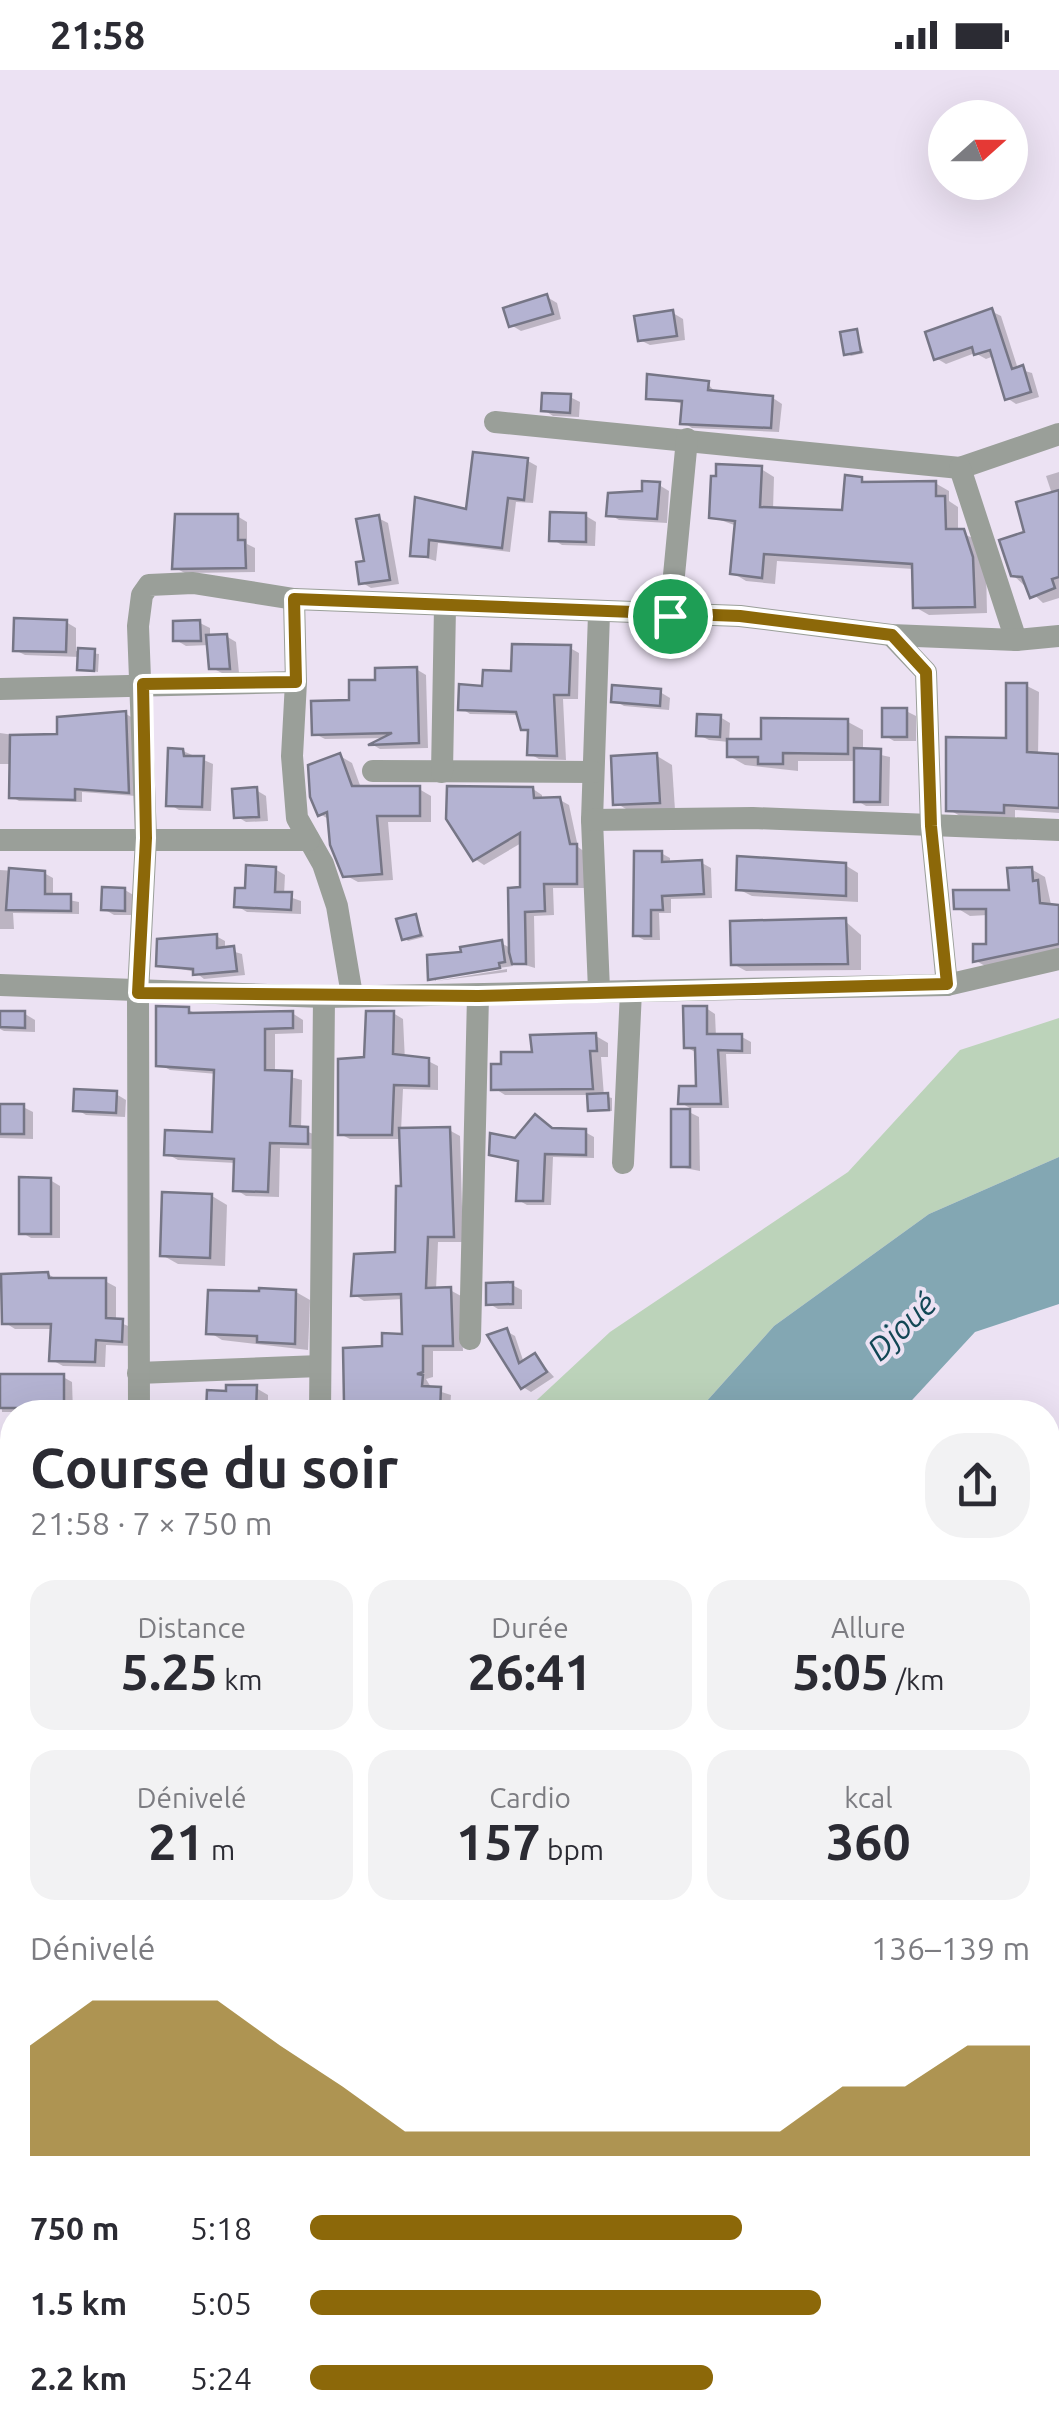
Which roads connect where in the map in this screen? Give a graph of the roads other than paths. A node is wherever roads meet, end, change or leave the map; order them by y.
1 (495, 422) dead end
2 (1059, 434) edge
3 (688, 439) junction
4 (960, 468) junction
5 (294, 599) junction
6 (445, 607) junction
7 (598, 614) junction
8 (670, 616) junction
9 (892, 635) junction
10 (956, 636) junction
11 (1059, 636) edge
12 (1016, 640) junction
13 (926, 672) junction
14 (296, 682) junction
15 (143, 684) junction
16 (0, 689) edge
17 (373, 771) dead end
18 (442, 772) junction
19 (592, 772) junction
20 (592, 820) junction
21 (931, 826) junction
22 (1059, 830) edge
23 (146, 838) junction
24 (0, 840) edge
25 (309, 840) junction
26 (1059, 959) edge
27 (947, 984) junction
28 (0, 986) edge
29 (599, 990) junction
30 (631, 991) junction
31 (138, 993) junction
32 (352, 994) junction
33 (478, 996) junction
34 (324, 997) junction
35 (623, 1163) dead end
36 (470, 1339) dead end
37 (320, 1366) junction
38 (138, 1373) junction
39 (139, 1400) edge
40 (320, 1400) edge

1 - 3 street
2 - 4 street
3 - 4 street
3 - 8 street
4 - 12 street
5 - 6 street
5 - 14 street
5 - 15 street
6 - 7 street
6 - 18 street
7 - 8 street
7 - 19 street
8 - 9 street
9 - 10 street
9 - 13 street
10 - 12 street
10 - 13 street
11 - 12 street
13 - 21 street
14 - 15 street
14 - 25 street
15 - 16 street
15 - 23 street
17 - 18 street
18 - 19 street
19 - 20 street
20 - 21 street
20 - 29 street
21 - 22 street
21 - 27 street
23 - 24 street
23 - 25 street
23 - 31 street
25 - 32 street
26 - 27 street
27 - 30 street
28 - 31 street
29 - 30 street
29 - 33 street
30 - 35 street
31 - 34 street
31 - 38 street
32 - 33 street
32 - 34 street
33 - 36 street
34 - 37 street
37 - 38 street
37 - 40 street
38 - 39 street

